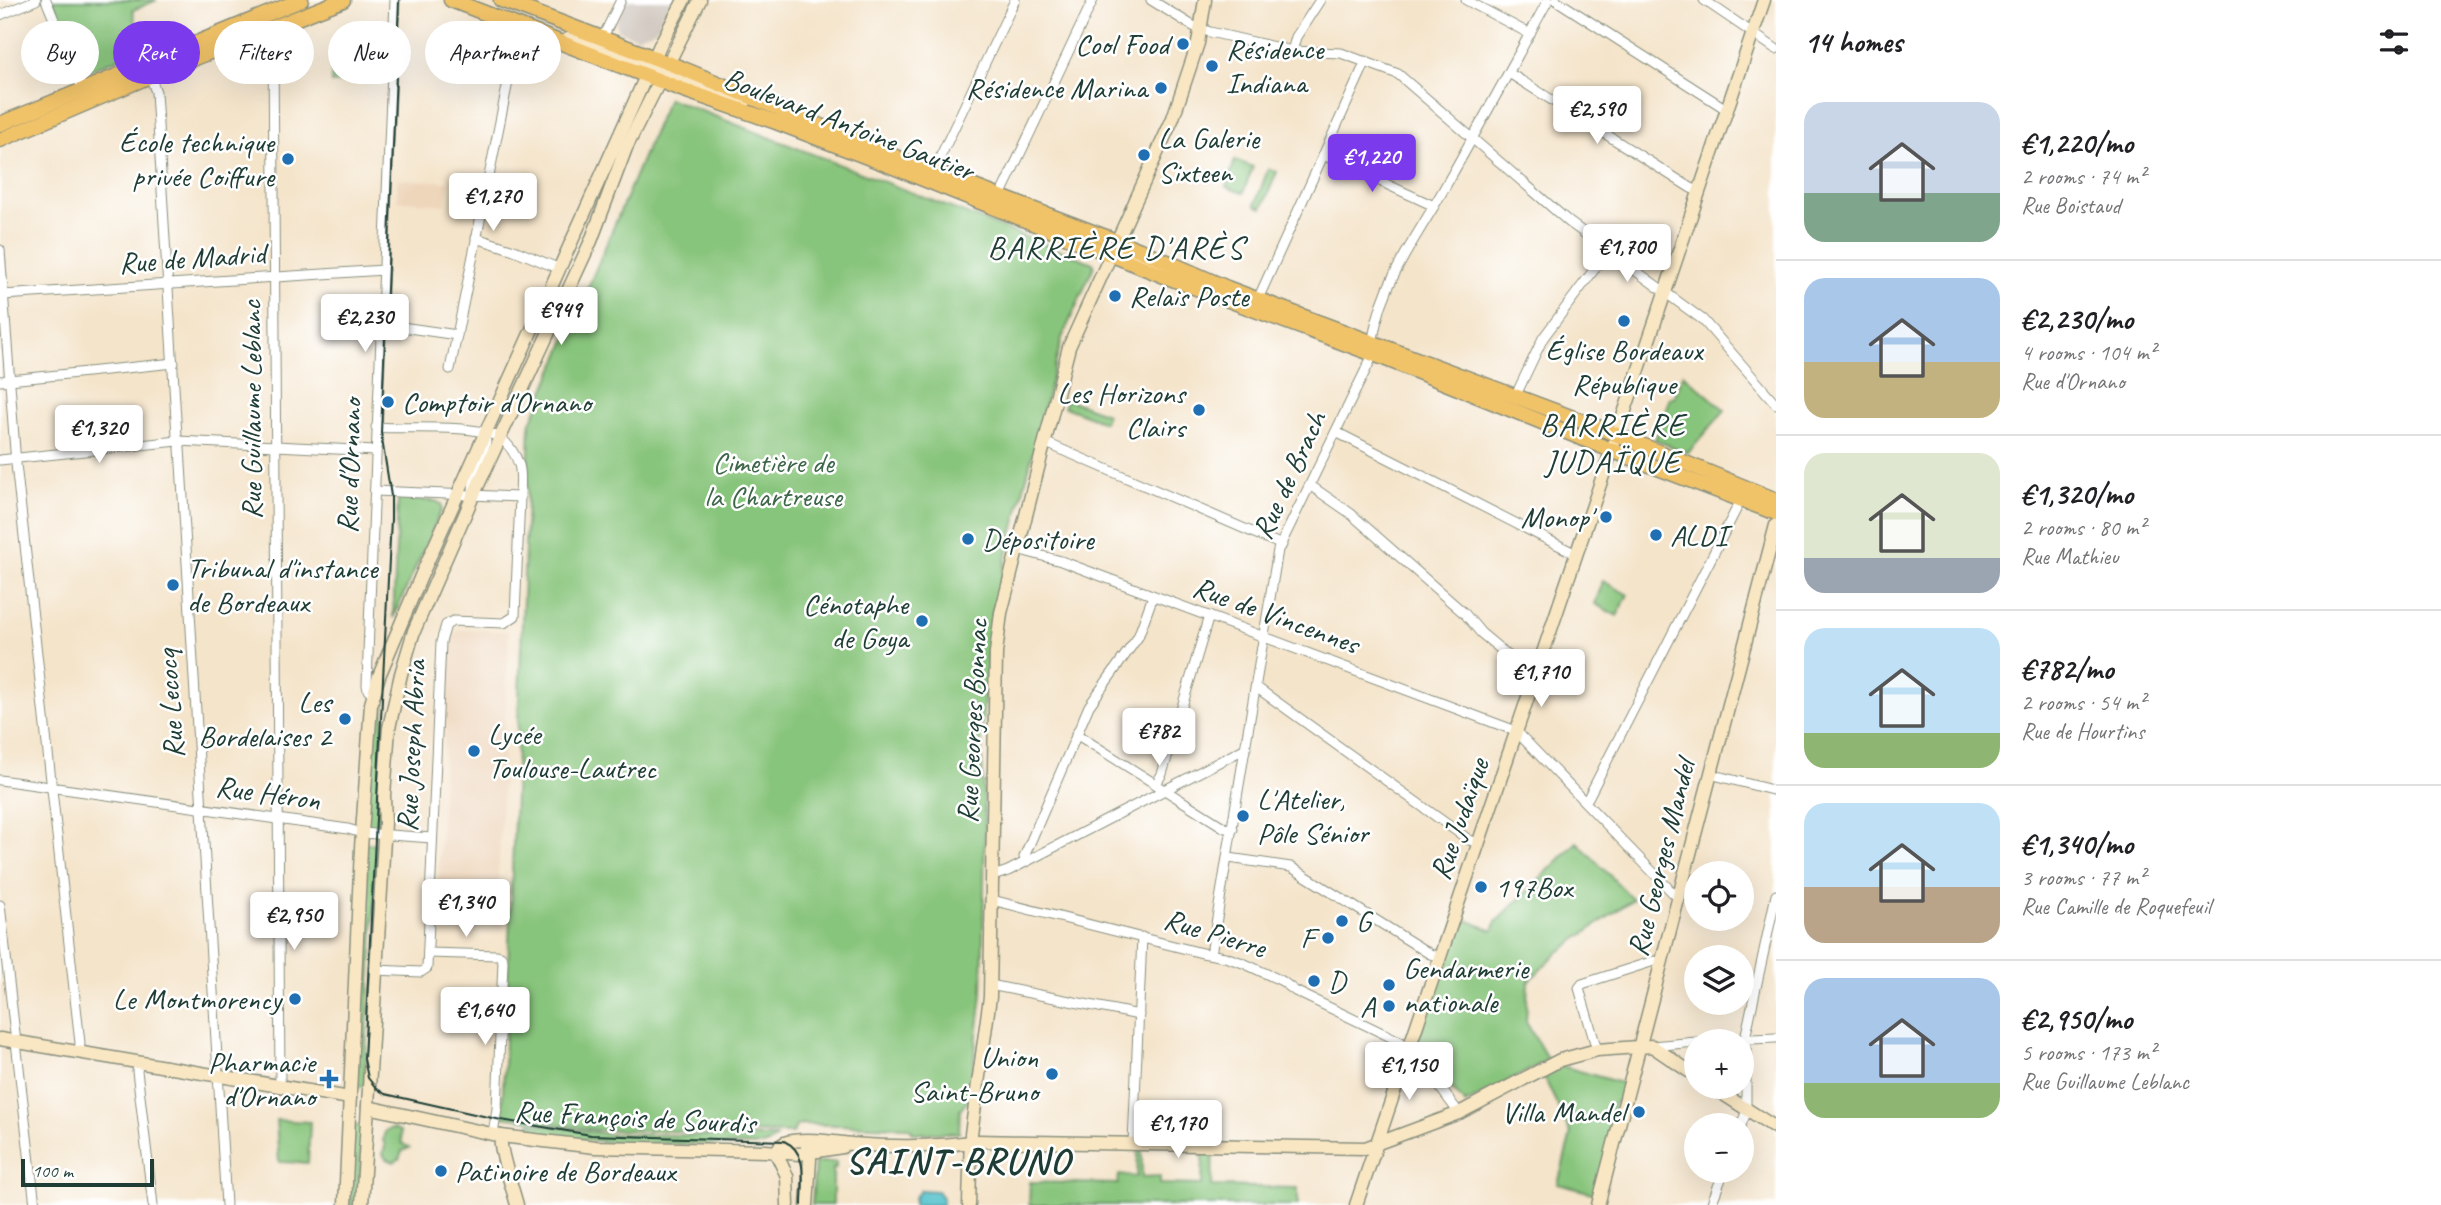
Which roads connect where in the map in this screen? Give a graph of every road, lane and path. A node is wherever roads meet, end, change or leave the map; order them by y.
1 (36, 0) edge
2 (46, 0) edge
3 (301, 0) edge
4 (343, 0) edge
5 (395, 0) edge
6 (451, 0) edge
7 (501, 0) edge
8 (621, 0) edge
9 (684, 0) edge
10 (699, 0) edge
11 (1015, 0) edge
12 (1093, 0) edge
13 (1151, 0) edge
14 (1205, 0) edge
15 (1320, 0) edge
16 (1466, 0) edge
17 (1548, 0) edge
18 (1556, 0) edge
19 (1704, 0) edge
20 (1764, 0) edge
21 (0, 15) edge
22 (288, 21) edge
23 (506, 21) edge
24 (1201, 29) junction
25 (1752, 32) junction
26 (1530, 34) junction
27 (561, 40) edge
28 (602, 40) junction
29 (200, 47) edge
30 (1776, 49) edge
31 (1292, 51) junction
32 (1366, 61) junction
33 (656, 70) junction
34 (1509, 73) junction
35 (113, 82) edge
36 (118, 84) edge
37 (153, 84) edge
38 (273, 84) edge
39 (507, 84) edge
40 (83, 91) junction
41 (772, 106) junction
42 (1726, 109) junction
43 (776, 122) junction
44 (3, 134) edge
45 (1472, 139) junction
46 (1323, 155) junction
47 (933, 172) junction
48 (1699, 191) junction
49 (1000, 196) junction
50 (1434, 206) junction
51 (476, 238) junction
52 (1117, 241) junction
53 (0, 250) edge
54 (1608, 251) junction
55 (1110, 255) junction
56 (560, 269) junction
57 (384, 270) junction
58 (274, 278) junction
59 (167, 285) junction
60 (1227, 288) junction
61 (1664, 292) junction
62 (3, 295) junction
63 (1258, 299) junction
64 (381, 324) junction
65 (457, 335) junction
66 (1371, 347) junction
67 (174, 363) junction
68 (450, 369) dead end
69 (5, 380) edge
70 (1515, 397) junction
71 (1776, 404) edge
72 (376, 427) junction
73 (486, 432) junction
74 (1336, 432) junction
75 (1616, 435) junction
76 (500, 438) junction
77 (178, 441) junction
78 (1044, 442) junction
79 (276, 445) junction
80 (1611, 450) junction
81 (375, 451) junction
82 (15, 458) junction
83 (0, 460) edge
84 (1311, 486) junction
85 (375, 491) junction
86 (458, 495) junction
87 (473, 496) junction
88 (520, 497) junction
89 (1741, 500) junction
90 (1776, 500) edge
91 (1776, 513) edge
92 (1776, 525) edge
93 (1282, 545) junction
94 (1017, 549) junction
95 (1576, 554) junction
96 (1153, 596) junction
97 (1209, 616) junction
98 (1264, 636) junction
99 (1535, 675) junction
100 (1256, 687) junction
101 (373, 695) junction
102 (1516, 731) junction
103 (1076, 734) junction
104 (1246, 748) junction
105 (1710, 774) junction
106 (0, 780) edge
107 (52, 787) junction
108 (1160, 787) junction
109 (1776, 791) edge
110 (1584, 801) junction
111 (201, 808) junction
112 (278, 819) junction
113 (1233, 829) junction
114 (362, 833) junction
115 (384, 835) junction
116 (432, 838) junction
117 (1479, 843) junction
118 (1229, 858) junction
119 (1026, 861) junction
120 (993, 876) junction
121 (1776, 895) edge
122 (1678, 896) junction
123 (992, 900) junction
124 (0, 905) edge
125 (1773, 920) edge
126 (1142, 937) junction
127 (428, 953) junction
128 (1211, 954) junction
129 (1440, 957) junction
130 (1661, 963) junction
131 (375, 970) junction
132 (990, 985) junction
133 (1139, 1015) junction
134 (1748, 1029) edge
135 (1776, 1038) edge
136 (0, 1039) edge
137 (1754, 1039) edge
138 (16, 1041) junction
139 (1684, 1043) edge
140 (1645, 1046) junction
141 (1409, 1048) junction
142 (1597, 1050) junction
143 (79, 1052) junction
144 (139, 1062) junction
145 (1684, 1069) edge
146 (217, 1075) junction
147 (280, 1085) junction
148 (350, 1098) junction
149 (1732, 1099) edge
150 (1745, 1099) edge
151 (368, 1107) junction
152 (1745, 1107) junction
153 (1459, 1113) junction
154 (1746, 1113) edge
155 (1776, 1128) edge
156 (502, 1136) junction
157 (800, 1140) junction
158 (971, 1142) junction
159 (1380, 1143) junction
160 (853, 1144) junction
161 (1133, 1144) junction
162 (776, 1153) junction
163 (809, 1154) junction
164 (1719, 1183) edge
165 (35, 1205) edge
166 (153, 1205) edge
167 (226, 1205) edge
168 (345, 1205) edge
169 (362, 1205) edge
170 (517, 1205) edge
171 (788, 1205) edge
172 (807, 1205) edge
173 (969, 1205) edge
174 (1356, 1205) edge
175 (1598, 1205) edge
176 (1711, 1205) edge

1 - 21 street
2 - 40 street
3 - 29 main road
4 - 22 main road
5 - 57 street, Rue d'Ornano
6 - 23 main road, Boulevard Antoine Gautier
7 - 28 main road, Boulevard Antoine Gautier
8 - 28 street
9 - 33 main road
10 - 33 main road
11 - 47 street
12 - 49 street
13 - 24 street
14 - 24 main road, Rue Georges Bonnac
15 - 31 street
16 - 26 street
17 - 26 street, Rue de Brach
18 - 42 street
19 - 25 street
20 - 25 main road, Rue Judaïque
24 - 31 street
24 - 52 main road, Rue Georges Bonnac
25 - 30 street
25 - 42 main road, Rue Judaïque
26 - 34 street, Rue de Brach
27 - 33 main road, Boulevard Antoine Gautier
28 - 33 main road, Boulevard Antoine Gautier
31 - 32 street
32 - 45 street
32 - 46 street
33 - 41 main road, Boulevard Antoine Gautier
33 - 43 main road, Boulevard Antoine Gautier
33 - 56 main road
33 - 76 main road
34 - 45 street, Rue de Brach
34 - 48 street
35 - 40 main road
36 - 44 main road
37 - 59 street, Rue Lecocq
38 - 58 street, Rue Guillaume Leblanc
39 - 51 street
40 - 44 main road
41 - 43 street
41 - 47 main road, Boulevard Antoine Gautier
42 - 48 main road, Rue Judaïque
43 - 55 main road, Boulevard Antoine Gautier
45 - 50 street, Rue de Brach
45 - 54 street
46 - 50 street
46 - 63 street
47 - 49 main road, Boulevard Antoine Gautier
48 - 61 main road, Rue Judaïque
49 - 52 main road, Boulevard Antoine Gautier
50 - 66 street, Rue de Brach
51 - 56 street
51 - 65 street
52 - 55 main road, Rue Georges Bonnac
52 - 60 main road, Boulevard Antoine Gautier
53 - 62 street
54 - 61 street
54 - 70 street
55 - 60 main road
55 - 66 main road, Boulevard Antoine Gautier
55 - 78 main road, Rue Georges Bonnac
56 - 73 main road
57 - 58 street, Rue de Madrid
57 - 64 street, Rue d'Ornano
58 - 59 street, Rue de Madrid
58 - 79 street, Rue Guillaume Leblanc
59 - 62 street, Rue de Madrid
59 - 67 street, Rue Lecocq
60 - 63 main road, Boulevard Antoine Gautier
61 - 71 street
61 - 75 main road, Rue Judaïque
62 - 69 street
63 - 66 main road, Boulevard Antoine Gautier
64 - 65 street
64 - 72 street, Rue d'Ornano
65 - 68 street
66 - 70 main road
66 - 74 street, Rue de Brach
66 - 80 main road
67 - 69 street
67 - 77 street, Rue Lecocq
69 - 82 street
70 - 75 main road
72 - 73 street
72 - 81 street, Rue d'Ornano
73 - 76 street
73 - 86 main road
73 - 87 street
74 - 84 street, Rue de Brach
74 - 95 street
75 - 80 main road, Rue Judaïque
75 - 90 main road
76 - 87 main road
76 - 88 street
77 - 79 street
77 - 82 street
77 - 111 street, Rue Lecocq
78 - 93 street
78 - 94 main road, Rue Georges Bonnac
79 - 81 street
79 - 112 street, Rue Guillaume Leblanc
80 - 89 main road
80 - 95 main road, Rue Judaïque
81 - 85 street, Rue d'Ornano
82 - 83 street
82 - 107 street
84 - 93 street, Rue de Brach
84 - 99 street
85 - 86 street
85 - 101 street, Rue d'Ornano
86 - 87 street
86 - 101 main road
87 - 88 street
87 - 115 main road
88 - 116 street, Rue Joseph Abria
89 - 91 main road
89 - 110 street
92 - 105 main road, Rue Georges Mandel
93 - 98 street, Rue de Brach
94 - 96 street, Rue de Vincennes
94 - 120 main road, Rue Georges Bonnac
95 - 99 main road, Rue Judaïque
96 - 97 street, Rue de Vincennes
96 - 103 street
97 - 98 street, Rue de Vincennes
97 - 108 street
98 - 100 street, Rue de Brach
98 - 102 street, Rue de Vincennes
99 - 102 main road, Rue Judaïque
100 - 104 street, Rue de Brach
100 - 117 street
101 - 114 main road, Rue d'Ornano
102 - 110 street
102 - 117 main road, Rue Judaïque
103 - 108 street
103 - 119 street
104 - 108 street
104 - 113 street, Rue de Brach
105 - 109 street
105 - 122 main road, Rue Georges Mandel
106 - 107 street, Rue Héron
107 - 111 street, Rue Héron
107 - 143 street
108 - 113 street
108 - 119 street
110 - 122 street
111 - 112 street, Rue Héron
111 - 146 street, Rue Lecocq
112 - 114 street, Rue Héron
112 - 147 street, Rue Guillaume Leblanc
113 - 118 street, Rue de Brach
114 - 115 street, Rue Héron
114 - 148 main road, Rue d'Ornano
115 - 116 street
115 - 131 main road
116 - 127 street, Rue Joseph Abria
117 - 129 main road, Rue Judaïque
118 - 128 street, Rue de Brach
118 - 129 street
119 - 120 street
120 - 123 main road, Rue Georges Bonnac
121 - 125 street
122 - 130 main road, Rue Georges Mandel
123 - 126 street, Rue Pierre
123 - 132 main road, Rue Georges Bonnac
124 - 138 street
125 - 134 street
126 - 128 street, Rue Pierre
126 - 133 street
127 - 131 street
127 - 156 street
128 - 141 street, Rue Pierre
129 - 141 main road, Rue Judaïque
130 - 140 main road, Rue Georges Mandel
130 - 142 street
131 - 151 main road
132 - 133 street
132 - 158 main road, Rue Georges Bonnac
133 - 161 street
135 - 137 street
136 - 138 main road
138 - 143 main road
138 - 165 street
139 - 140 street
140 - 142 main road
140 - 145 main road
140 - 175 main road, Rue Georges Mandel
141 - 153 street
141 - 159 main road, Rue Judaïque
142 - 153 main road
143 - 144 main road
144 - 146 main road
144 - 166 street
146 - 147 main road
146 - 167 street, Rue Lecocq
147 - 148 main road
148 - 168 main road, Rue d'Ornano
149 - 152 main road
150 - 152 street
151 - 156 main road, Rue François de Sourdis
151 - 169 main road
152 - 154 street
152 - 155 main road
153 - 159 main road
156 - 162 main road, Rue François de Sourdis
156 - 170 main road
157 - 160 main road
157 - 162 main road
157 - 163 main road
158 - 160 main road
158 - 161 main road
158 - 173 main road, Rue Georges Bonnac
159 - 161 main road
159 - 174 main road, Rue Judaïque
160 - 163 main road, Rue François de Sourdis
162 - 163 main road, Rue François de Sourdis
162 - 171 main road
163 - 172 main road
164 - 176 street

